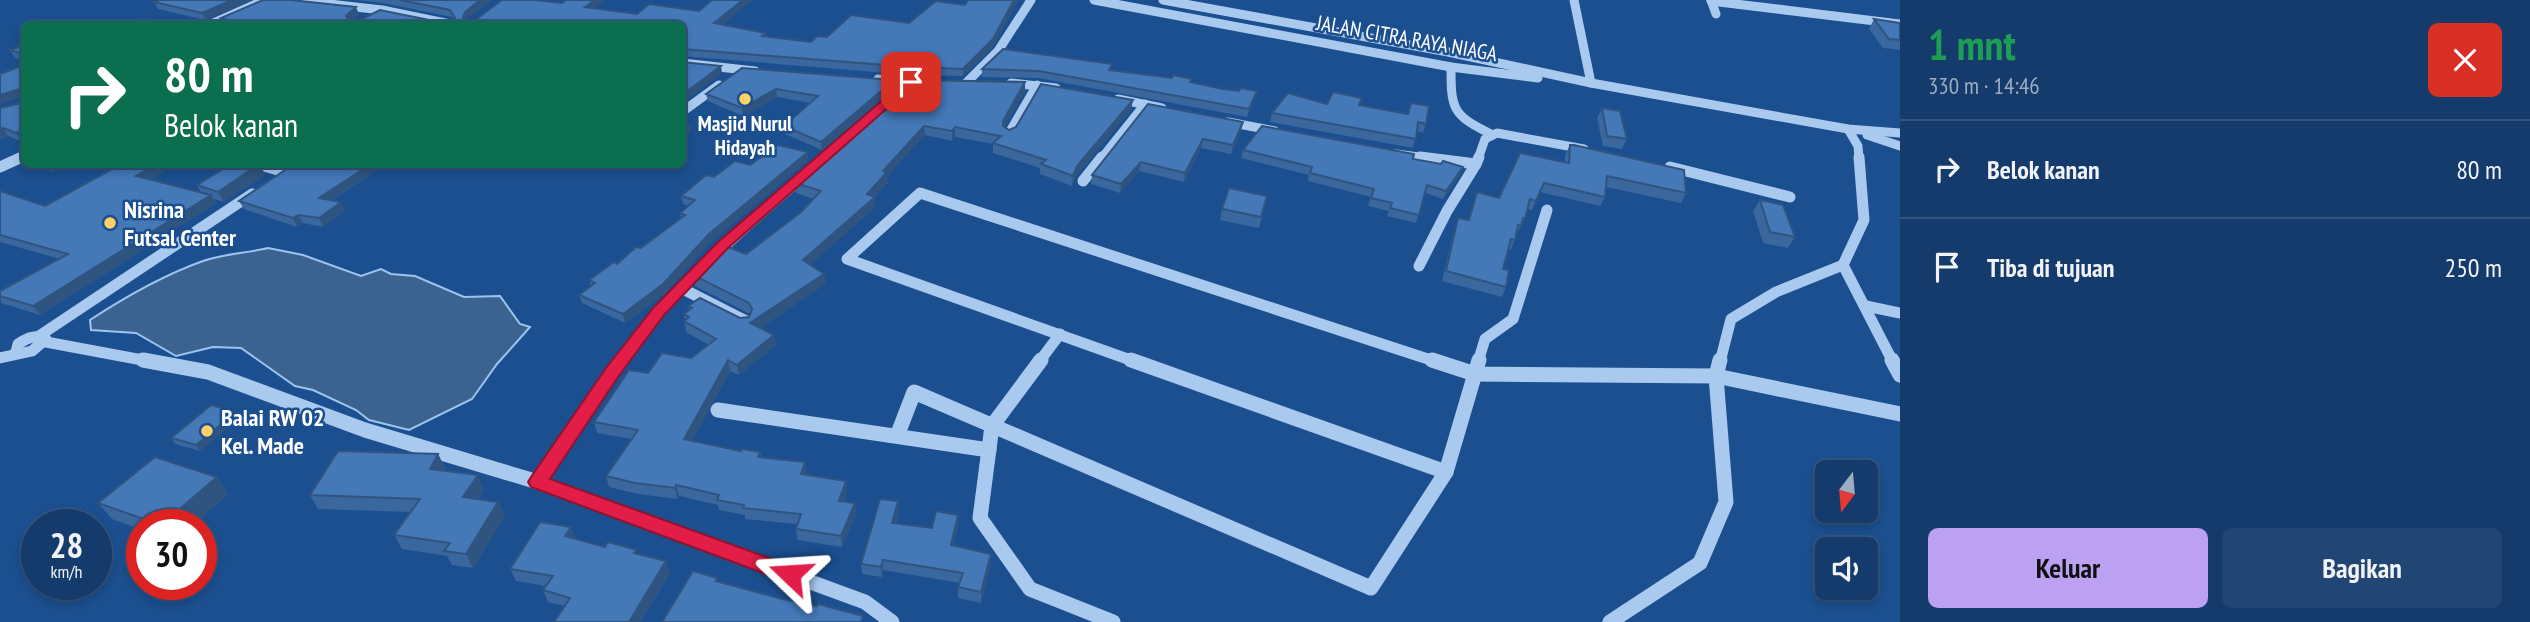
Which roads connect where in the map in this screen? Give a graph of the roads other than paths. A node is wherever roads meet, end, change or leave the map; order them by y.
1 (265, 0) edge
2 (294, 0) edge
3 (1031, 0) edge
4 (1094, 0) edge
5 (1163, 0) edge
6 (1574, 0) edge
7 (1711, 0) edge
8 (382, 10) junction
9 (1716, 15) dead end
10 (365, 20) edge
11 (218, 21) edge
12 (435, 21) edge
13 (1900, 24) edge
14 (686, 64) edge
15 (1451, 67) junction
16 (738, 70) junction
17 (766, 72) edge
18 (863, 78) edge
19 (911, 82) junction
20 (939, 82) edge
21 (953, 82) edge
22 (966, 83) junction
23 (1591, 83) junction
24 (1037, 85) junction
25 (1064, 90) edge
26 (901, 91) edge
27 (1104, 97) edge
28 (1144, 104) junction
29 (686, 109) edge
30 (1170, 109) edge
31 (1219, 120) edge
32 (1848, 129) junction
33 (1009, 133) edge
34 (1284, 133) edge
35 (1900, 133) edge
36 (1492, 134) junction
37 (1900, 146) edge
38 (1597, 151) edge
39 (1390, 152) edge
40 (21, 157) edge
41 (818, 163) edge
42 (1476, 164) junction
43 (1661, 165) edge
44 (0, 167) edge
45 (271, 168) edge
46 (290, 168) edge
47 (285, 172) junction
48 (271, 181) edge
49 (1083, 181) dead end
50 (259, 189) edge
51 (1790, 197) dead end
52 (1547, 210) dead end
53 (1419, 265) dead end
54 (1843, 265) junction
55 (681, 288) junction
56 (1866, 306) junction
57 (1900, 313) edge
58 (746, 321) edge
59 (1060, 334) junction
60 (42, 339) junction
61 (0, 358) edge
62 (1475, 374) junction
63 (1900, 374) edge
64 (1716, 376) junction
65 (718, 410) dead end
66 (1900, 414) edge
67 (992, 426) junction
68 (897, 436) junction
69 (989, 450) junction
70 (1447, 472) junction
71 (538, 482) junction
72 (892, 622) edge
73 (1114, 622) edge
74 (1610, 622) edge

1 - 11 street
2 - 8 street
3 - 22 street
4 - 15 street, JALAN CITRA RAYA NIAGA
5 - 23 street, JALAN CITRA RAYA NIAGA
6 - 23 street
7 - 9 street
7 - 13 street
8 - 10 street
8 - 12 street
14 - 16 street
15 - 23 street, JALAN CITRA RAYA NIAGA
15 - 36 street
16 - 17 street
16 - 29 street
18 - 19 street
19 - 20 street
19 - 26 street
21 - 22 street
22 - 24 street
23 - 32 street, JALAN CITRA RAYA NIAGA
24 - 25 street
24 - 33 street
27 - 28 street
28 - 30 street
28 - 49 street
31 - 34 street
32 - 35 street, JALAN CITRA RAYA NIAGA
32 - 37 street, JALAN CITRA RAYA NIAGA
32 - 54 street
36 - 38 street
36 - 42 street
39 - 42 street
40 - 44 street
41 - 55 street
42 - 53 street
43 - 51 street
45 - 47 street
46 - 47 street
47 - 48 street
50 - 60 street
52 - 62 street
54 - 56 street
54 - 64 street
55 - 58 street
55 - 71 street
56 - 57 street
56 - 63 street
59 - 62 street
59 - 67 street
59 - 70 street
60 - 61 street
60 - 71 street
62 - 64 street
62 - 70 street
64 - 66 street
64 - 74 street
65 - 68 street
67 - 68 street
67 - 69 street
67 - 70 street
68 - 69 street
69 - 73 street
71 - 72 street

